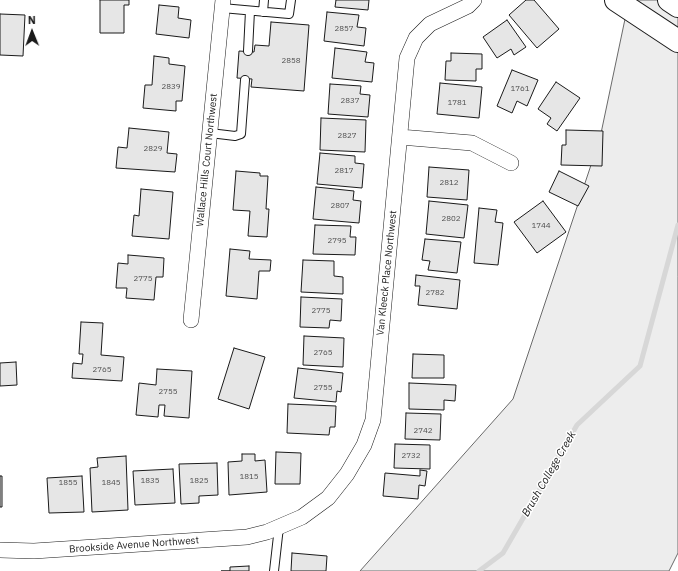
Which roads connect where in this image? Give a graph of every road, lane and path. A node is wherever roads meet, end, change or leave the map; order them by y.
1 (264, 0) edge
2 (291, 0) edge
3 (474, 0) edge
4 (616, 0) edge
5 (669, 0) edge
6 (223, 4) edge
7 (678, 6) edge
8 (250, 10) junction
9 (263, 12) junction
10 (678, 41) edge
11 (248, 50) dead end
12 (246, 80) dead end
13 (210, 133) junction
14 (400, 137) junction
15 (511, 163) dead end
16 (191, 320) dead end
17 (273, 530) junction
18 (0, 550) edge
19 (274, 571) edge

1 - 9 lane
2 - 9 lane
3 - 14 street, Van Kleeck Place Northwest
4 - 10 main road
5 - 7 main road
6 - 8 lane
6 - 13 street, Wallace Hills Court Northwest
8 - 9 lane
8 - 11 lane
12 - 13 lane
13 - 16 street, Wallace Hills Court Northwest
14 - 15 street
14 - 17 street, Van Kleeck Place Northwest
17 - 18 street, Brookside Avenue Northwest
17 - 19 lane

